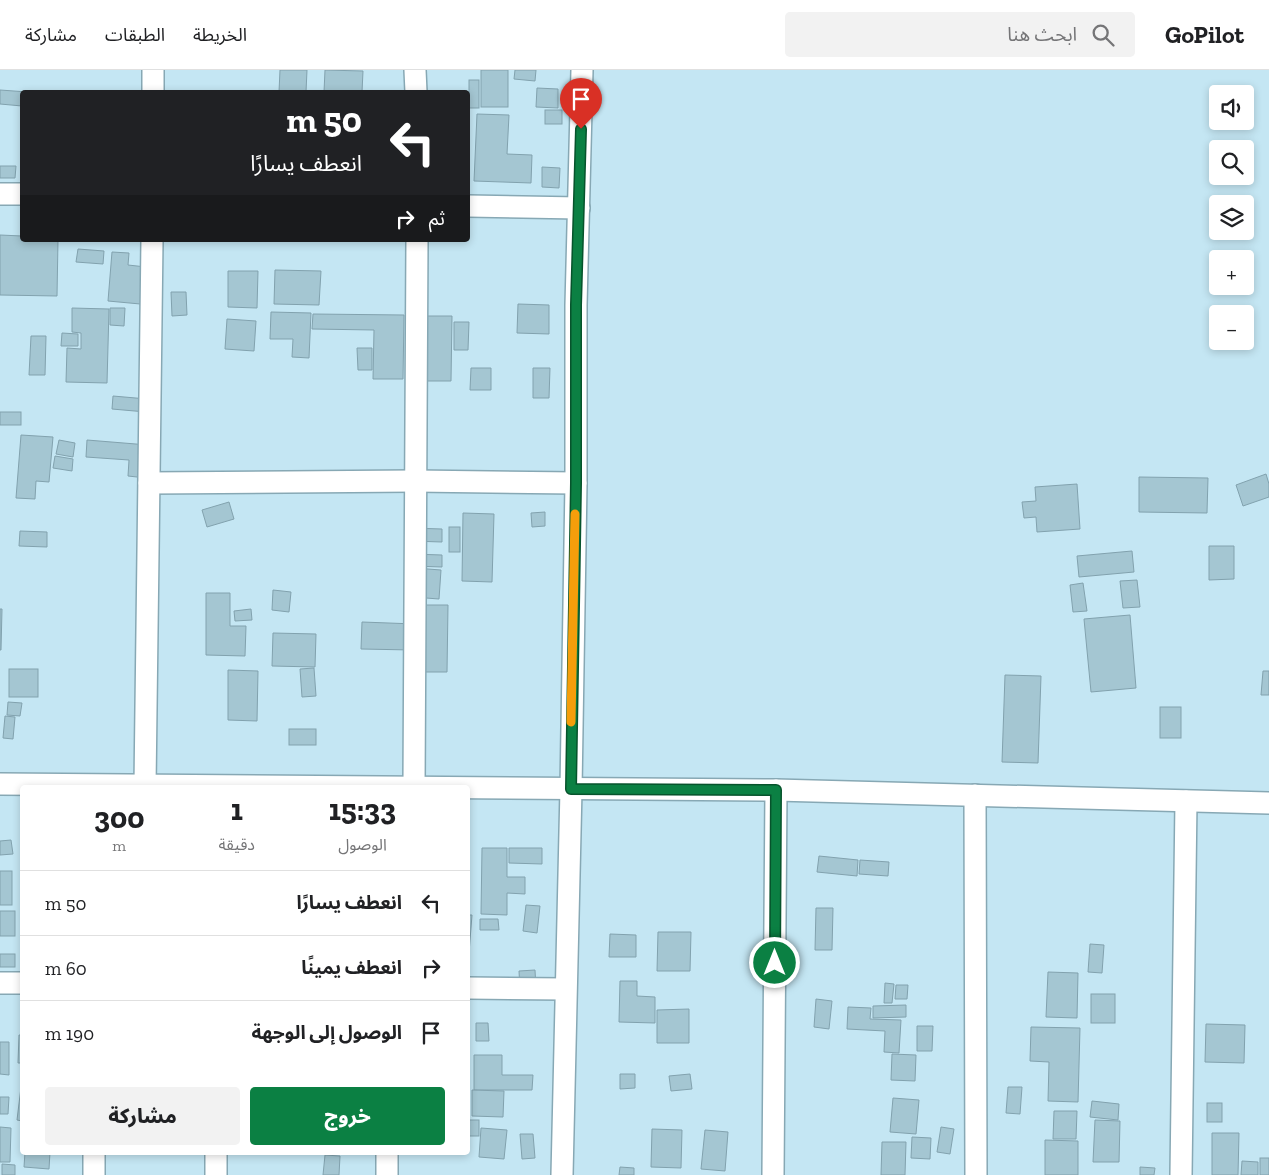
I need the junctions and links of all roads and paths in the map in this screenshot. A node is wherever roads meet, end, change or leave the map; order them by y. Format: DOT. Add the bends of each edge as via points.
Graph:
graph roads {
  1 [pos="153,70"];
  2 [pos="415,70"];
  3 [pos="582,70"];
  4 [pos="153,90"];
  5 [pos="416,90"];
  6 [pos="0,194"];
  7 [pos="20,194"];
  8 [pos="470,206"];
  9 [pos="579,208"];
  10 [pos="152,242"];
  11 [pos="417,242"];
  12 [pos="415,481"];
  13 [pos="149,483"];
  14 [pos="576,483"];
  15 [pos="0,784"];
  16 [pos="72,785"];
  17 [pos="145,785"];
  18 [pos="414,785"];
  19 [pos="470,787"];
  20 [pos="571,789"];
  21 [pos="776,790"];
  22 [pos="975,795"];
  23 [pos="1186,801"];
  24 [pos="1269,803"];
  25 [pos="0,983"];
  26 [pos="20,983"];
  27 [pos="470,988"];
  28 [pos="565,989"];
  29 [pos="94,1155"];
  30 [pos="216,1155"];
  31 [pos="387,1155"];
  32 [pos="94,1175"];
  33 [pos="216,1175"];
  34 [pos="387,1175"];
  35 [pos="562,1175"];
  36 [pos="773,1175"];
  37 [pos="976,1175"];
  38 [pos="1181,1175"];
  1 -- 4 [label="street"];
  2 -- 5 [label="street"];
  3 -- 9 [label="street"];
  6 -- 7 [label="street"];
  8 -- 9 [label="street"];
  9 -- 14 [label="street"];
  10 -- 13 [label="street"];
  11 -- 12 [label="street"];
  12 -- 13 [label="street"];
  12 -- 14 [label="street"];
  12 -- 18 [label="street"];
  13 -- 17 [label="street"];
  14 -- 20 [label="street"];
  15 -- 16 [label="street"];
  19 -- 20 [label="street"];
  20 -- 21 [label="street"];
  20 -- 28 [label="street"];
  21 -- 22 [label="street"];
  21 -- 36 [label="street"];
  22 -- 23 [label="street"];
  22 -- 37 [label="street"];
  23 -- 24 [label="street"];
  23 -- 38 [label="street"];
  25 -- 26 [label="street"];
  27 -- 28 [label="street"];
  28 -- 35 [label="street"];
  29 -- 32 [label="street"];
  30 -- 33 [label="street"];
  31 -- 34 [label="street"];
}
